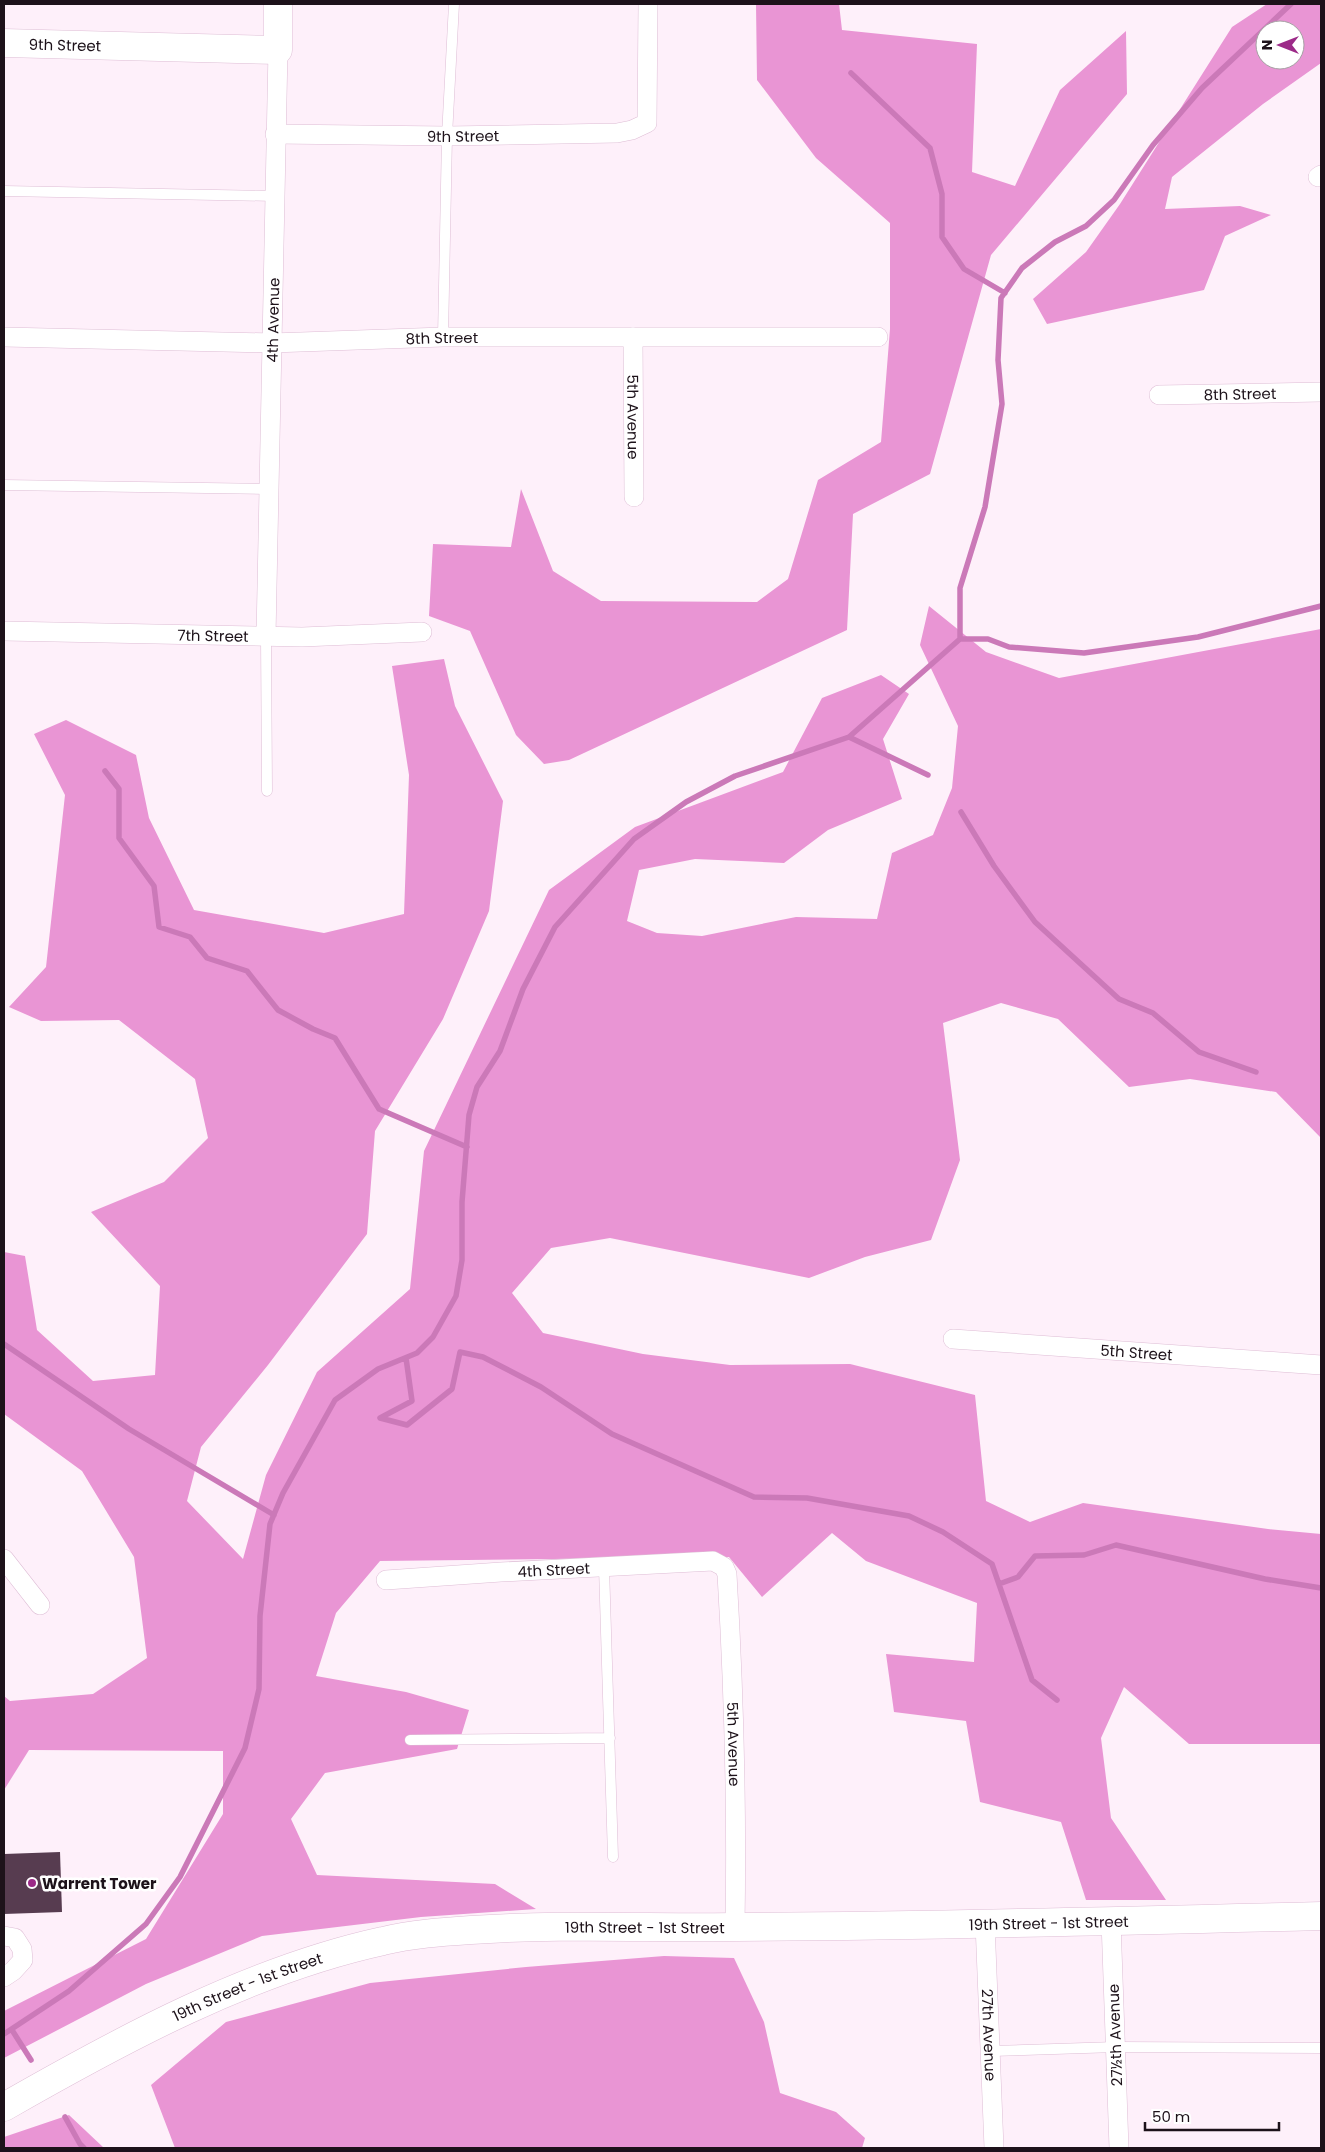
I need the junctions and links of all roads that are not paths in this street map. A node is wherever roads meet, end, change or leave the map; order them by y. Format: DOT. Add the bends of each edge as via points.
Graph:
graph roads {
  1 [pos="278,4"];
  2 [pos="454,4"];
  3 [pos="648,4"];
  4 [pos="4,43"];
  5 [pos="278,50"];
  6 [pos="275,134"];
  7 [pos="447,136"];
  8 [pos="4,191"];
  9 [pos="274,196"];
  10 [pos="4,337"];
  11 [pos="443,337"];
  12 [pos="633,337"];
  13 [pos="878,337"];
  14 [pos="272,343"];
  15 [pos="1321,392"];
  16 [pos="1159,395"];
  17 [pos="4,485"];
  18 [pos="270,489"];
  19 [pos="634,497"];
  20 [pos="4,631"];
  21 [pos="422,632"];
  22 [pos="266,636"];
  23 [pos="266,791"];
  24 [pos="952,1339"];
  25 [pos="1321,1365"];
  26 [pos="4,1558"];
  27 [pos="720,1564"];
  28 [pos="604,1568"];
  29 [pos="386,1580"];
  30 [pos="40,1606"];
  31 [pos="610,1738"];
  32 [pos="410,1740"];
  33 [pos="613,1857"];
  34 [pos="1321,1916"];
  35 [pos="1111,1921"];
  36 [pos="985,1923"];
  37 [pos="735,1928"];
  38 [pos="4,1936"];
  39 [pos="4,1978"];
  40 [pos="1116,2046"];
  41 [pos="1321,2048"];
  42 [pos="992,2051"];
  43 [pos="4,2107"];
  44 [pos="994,2148"];
  45 [pos="1119,2148"];
  1 -- 5 [label="main road, 4th Avenue"];
  2 -- 7 [label="lane"];
  3 -- 7 [label="street, 9th Street" via="647,123 617,133"];
  4 -- 5 [label="main road, 9th Street"];
  5 -- 6 [label="street, 4th Avenue"];
  6 -- 7 [label="street, 9th Street"];
  6 -- 9 [label="street, 4th Avenue"];
  7 -- 11 [label="lane"];
  8 -- 9 [label="lane"];
  9 -- 14 [label="street, 4th Avenue"];
  10 -- 14 [label="street, 8th Street"];
  11 -- 12 [label="street, 8th Street"];
  11 -- 14 [label="street, 8th Street"];
  12 -- 13 [label="street, 8th Street"];
  12 -- 19 [label="street, 5th Avenue"];
  14 -- 18 [label="street, 4th Avenue"];
  15 -- 16 [label="street, 8th Street"];
  17 -- 18 [label="lane"];
  18 -- 22 [label="street, 4th Avenue"];
  20 -- 22 [label="street, 7th Street"];
  21 -- 22 [label="street, 7th Street"];
  22 -- 23 [label="lane"];
  24 -- 25 [label="street, 5th Street"];
  26 -- 30 [label="street"];
  27 -- 28 [label="street, 4th Street" via="713,1561"];
  27 -- 37 [label="street, 5th Avenue" via="727,1574 735,1738"];
  28 -- 29 [label="street, 4th Street"];
  28 -- 31 [label="lane"];
  31 -- 32 [label="lane"];
  31 -- 33 [label="lane"];
  34 -- 35 [label="main road, 19th Street - 1st Street"];
  35 -- 36 [label="main road, 19th Street - 1st Street"];
  35 -- 40 [label="street, 27½th Avenue"];
  36 -- 37 [label="main road, 19th Street - 1st Street"];
  36 -- 42 [label="street, 27th Avenue"];
  37 -- 43 [label="main road, 19th Street - 1st Street" via="504,1928 415,1934 379,1942 276,1973 180,2014 101,2051"];
  38 -- 39 [label="street" via="15,1938 22,1949 23,1960"];
  40 -- 41 [label="lane"];
  40 -- 42 [label="lane"];
  40 -- 45 [label="street, 27½th Avenue"];
  42 -- 44 [label="street, 27th Avenue"];
}
